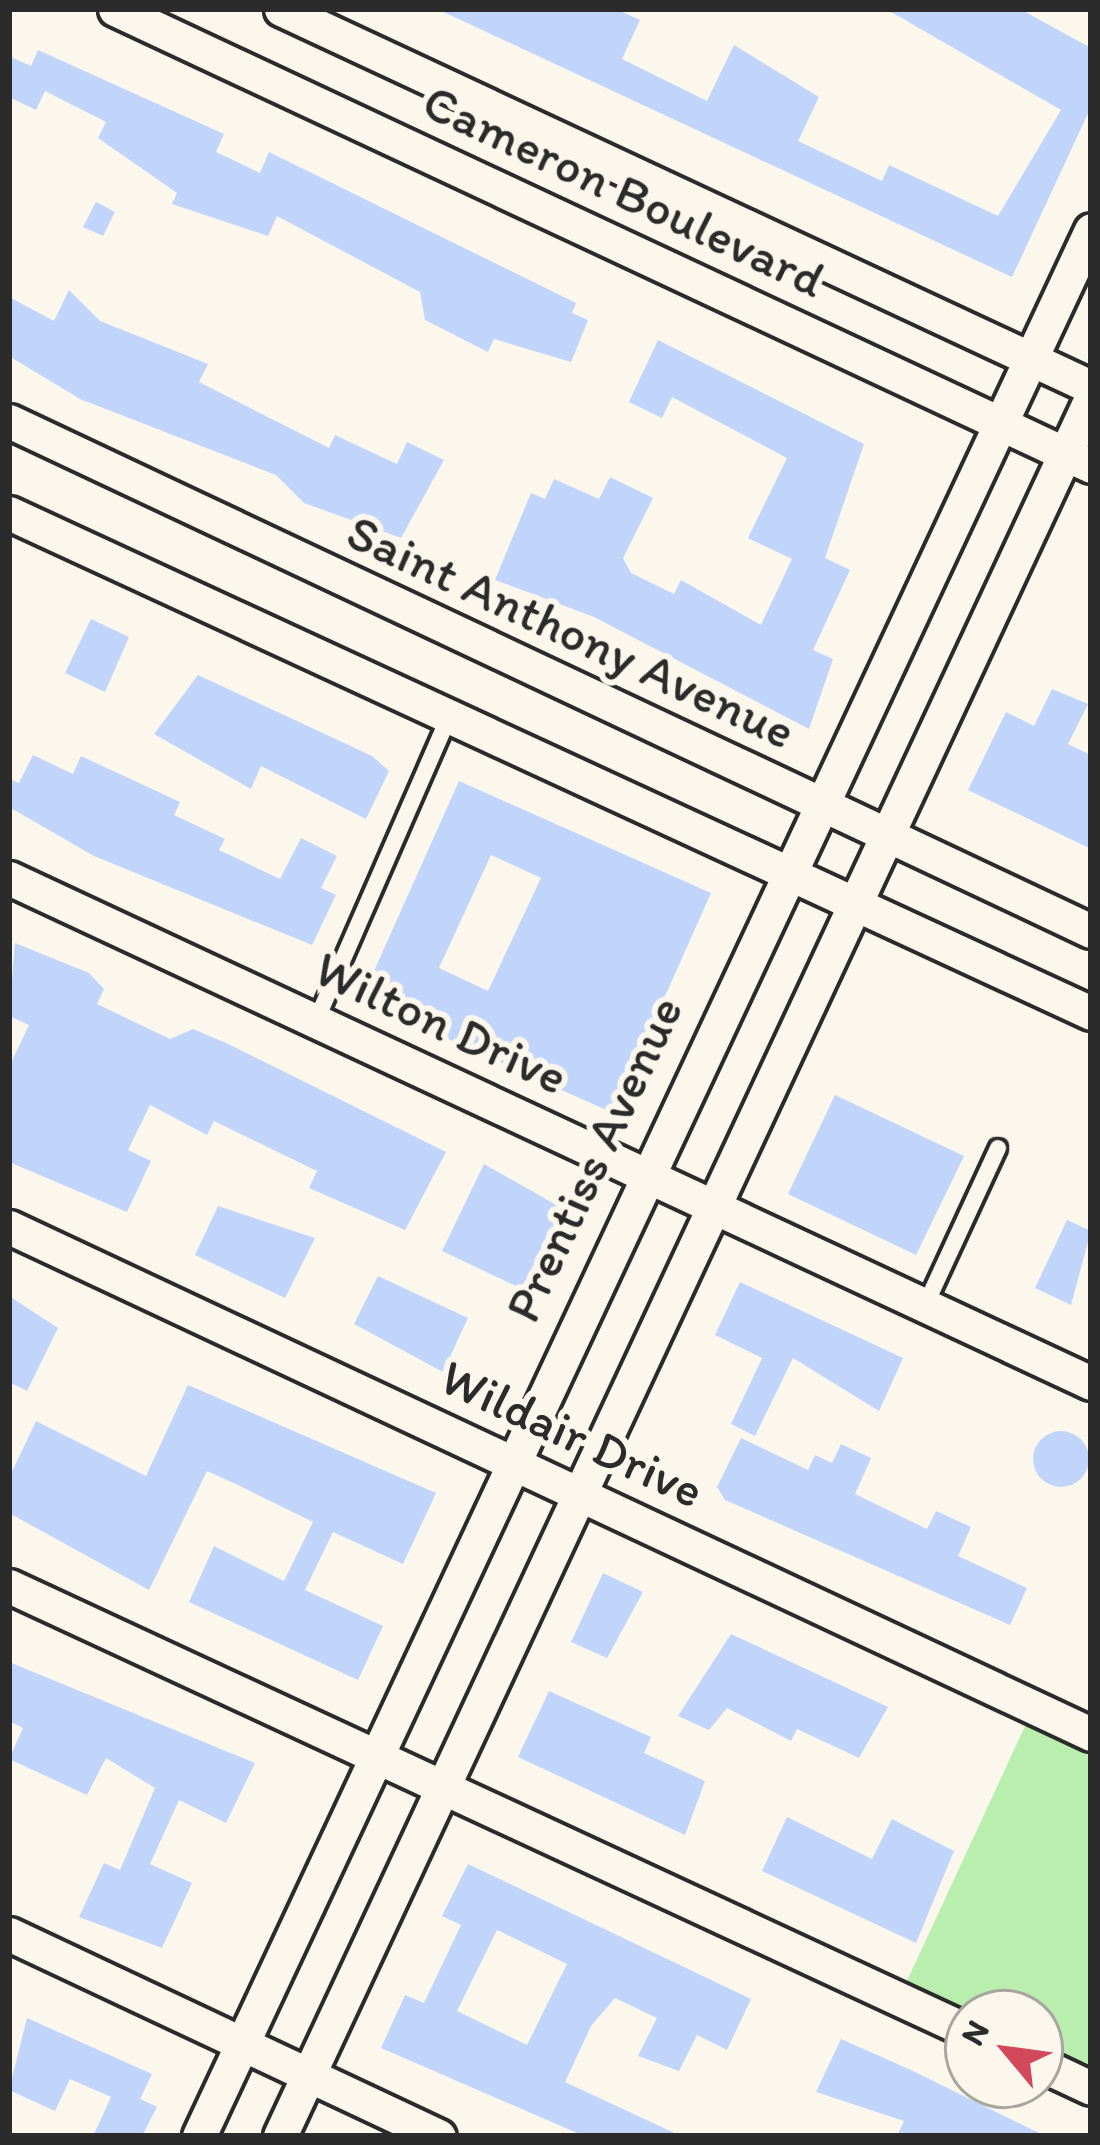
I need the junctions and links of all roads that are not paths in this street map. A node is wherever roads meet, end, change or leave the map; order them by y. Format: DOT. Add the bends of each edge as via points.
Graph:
graph roads {
  1 [pos="115,9"];
  2 [pos="281,9"];
  3 [pos="1091,230"];
  4 [pos="1030,359"];
  5 [pos="1091,387"];
  6 [pos="1091,398"];
  7 [pos="9,421"];
  8 [pos="1000,423"];
  9 [pos="1078,459"];
  10 [pos="9,513"];
  11 [pos="450,715"];
  12 [pos="821,806"];
  13 [pos="885,836"];
  14 [pos="788,869"];
  15 [pos="9,878"];
  16 [pos="854,901"];
  17 [pos="1091,931"];
  18 [pos="1091,1013"];
  19 [pos="316,1021"];
  20 [pos="998,1148"];
  21 [pos="643,1173"];
  22 [pos="715,1204"];
  23 [pos="9,1227"];
  24 [pos="925,1306"];
  25 [pos="1091,1383"];
  26 [pos="510,1461"];
  27 [pos="580,1493"];
  28 [pos="9,1586"];
  29 [pos="1091,1735"];
  30 [pos="374,1756"];
  31 [pos="445,1787"];
  32 [pos="9,1934"];
  33 [pos="944,2020"];
  34 [pos="242,2044"];
  35 [pos="308,2075"];
  36 [pos="199,2136"];
  37 [pos="280,2136"];
  38 [pos="439,2136"];
  1 -- 8 [label="street, Cameron Boulevard"];
  2 -- 4 [label="street, Cameron Boulevard"];
  3 -- 4 [label="street, Prentiss Avenue"];
  4 -- 5 [label="street, Cameron Boulevard"];
  4 -- 8 [label="street, Prentiss Avenue"];
  6 -- 9 [label="street"];
  7 -- 12 [label="street, Saint Anthony Avenue"];
  8 -- 9 [label="street, Cameron Boulevard"];
  8 -- 12 [label="street, Prentiss Avenue"];
  9 -- 13 [label="street"];
  10 -- 11 [label="street"];
  11 -- 14 [label="street"];
  11 -- 19 [label="lane"];
  12 -- 13 [label="street, Saint Anthony Avenue"];
  12 -- 14 [label="street, Prentiss Avenue"];
  13 -- 16 [label="street"];
  13 -- 17 [label="street, Saint Anthony Avenue"];
  14 -- 16 [label="street"];
  14 -- 21 [label="street, Prentiss Avenue"];
  15 -- 19 [label="street, Wilton Drive"];
  16 -- 18 [label="street"];
  16 -- 22 [label="street"];
  19 -- 21 [label="street, Wilton Drive"];
  20 -- 24 [label="lane"];
  21 -- 22 [label="street, Wilton Drive"];
  21 -- 26 [label="street, Prentiss Avenue"];
  22 -- 24 [label="street, Wilton Drive"];
  22 -- 27 [label="street"];
  23 -- 26 [label="street, Wildair Drive"];
  24 -- 25 [label="street, Wilton Drive"];
  26 -- 27 [label="street, Wildair Drive"];
  26 -- 30 [label="street, Prentiss Avenue"];
  27 -- 29 [label="street, Wildair Drive"];
  27 -- 31 [label="street"];
  28 -- 30 [label="street"];
  30 -- 31 [label="street"];
  30 -- 34 [label="street, Prentiss Avenue"];
  31 -- 33 [label="street"];
  31 -- 35 [label="street"];
  32 -- 34 [label="street"];
  34 -- 35 [label="street"];
  34 -- 36 [label="street, Prentiss Avenue"];
  35 -- 37 [label="street"];
  35 -- 38 [label="street"];
}
